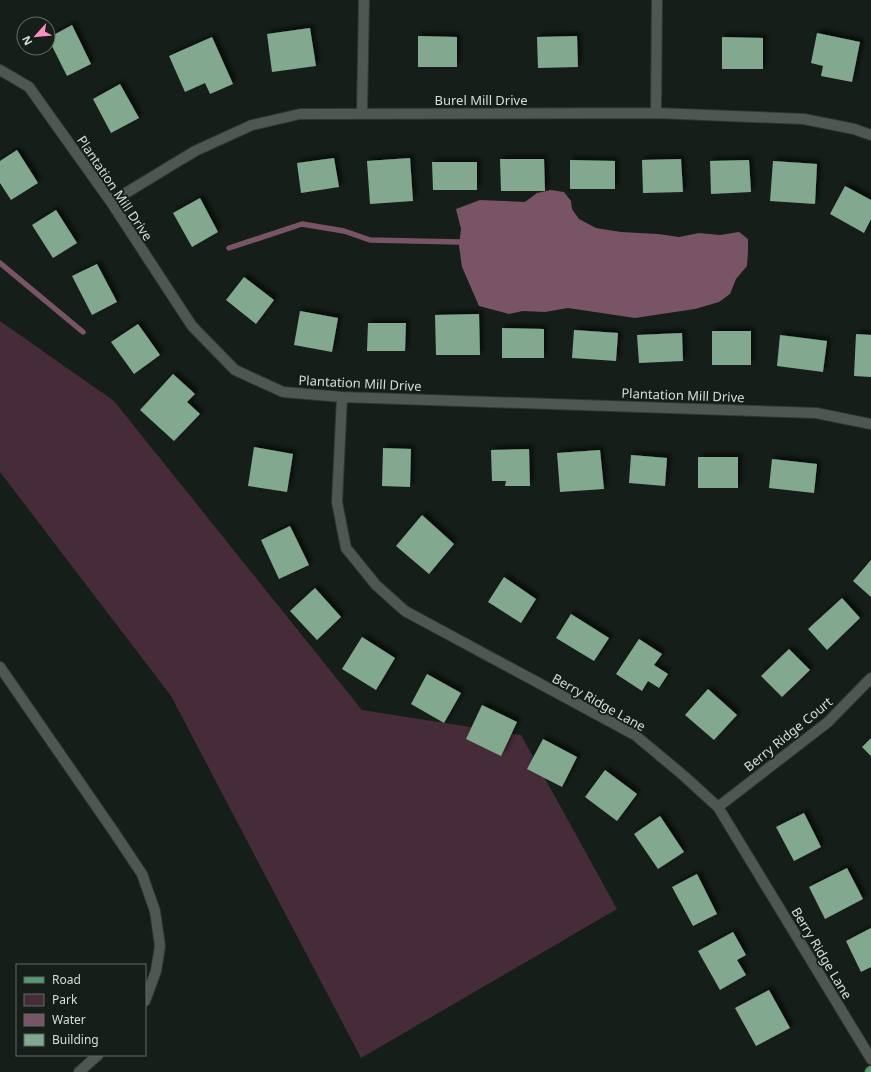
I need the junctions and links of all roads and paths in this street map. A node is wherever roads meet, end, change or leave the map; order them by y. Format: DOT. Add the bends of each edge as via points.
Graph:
graph roads {
  1 [pos="364,0"];
  2 [pos="657,0"];
  3 [pos="0,70"];
  4 [pos="362,113"];
  5 [pos="656,113"];
  6 [pos="871,135"];
  7 [pos="110,202"];
  8 [pos="342,397"];
  9 [pos="871,424"];
  10 [pos="0,666"];
  11 [pos="871,678"];
  12 [pos="718,807"];
  13 [pos="146,998"];
  14 [pos="97,1056"];
  15 [pos="871,1059"];
  16 [pos="79,1072"];
  1 -- 4 [label="street"];
  2 -- 5 [label="street"];
  3 -- 7 [label="street, Plantation Mill Drive" via="29,87"];
  4 -- 5 [label="street, Burel Mill Drive"];
  4 -- 7 [label="street, Burel Mill Drive" via="300,114 252,125 195,151"];
  5 -- 6 [label="street, Burel Mill Drive" via="804,119"];
  7 -- 8 [label="street, Plantation Mill Drive" via="192,326 235,370 283,392"];
  8 -- 9 [label="street, Plantation Mill Drive" via="816,413"];
  8 -- 12 [label="street, Berry Ridge Lane" via="337,502 346,548 376,585 405,611 635,735"];
  10 -- 13 [label="street" via="142,874 155,911 160,946 156,971"];
  11 -- 12 [label="street, Berry Ridge Court" via="828,722"];
  12 -- 15 [label="street, Berry Ridge Lane"];
  14 -- 16 [label="street"];
}
